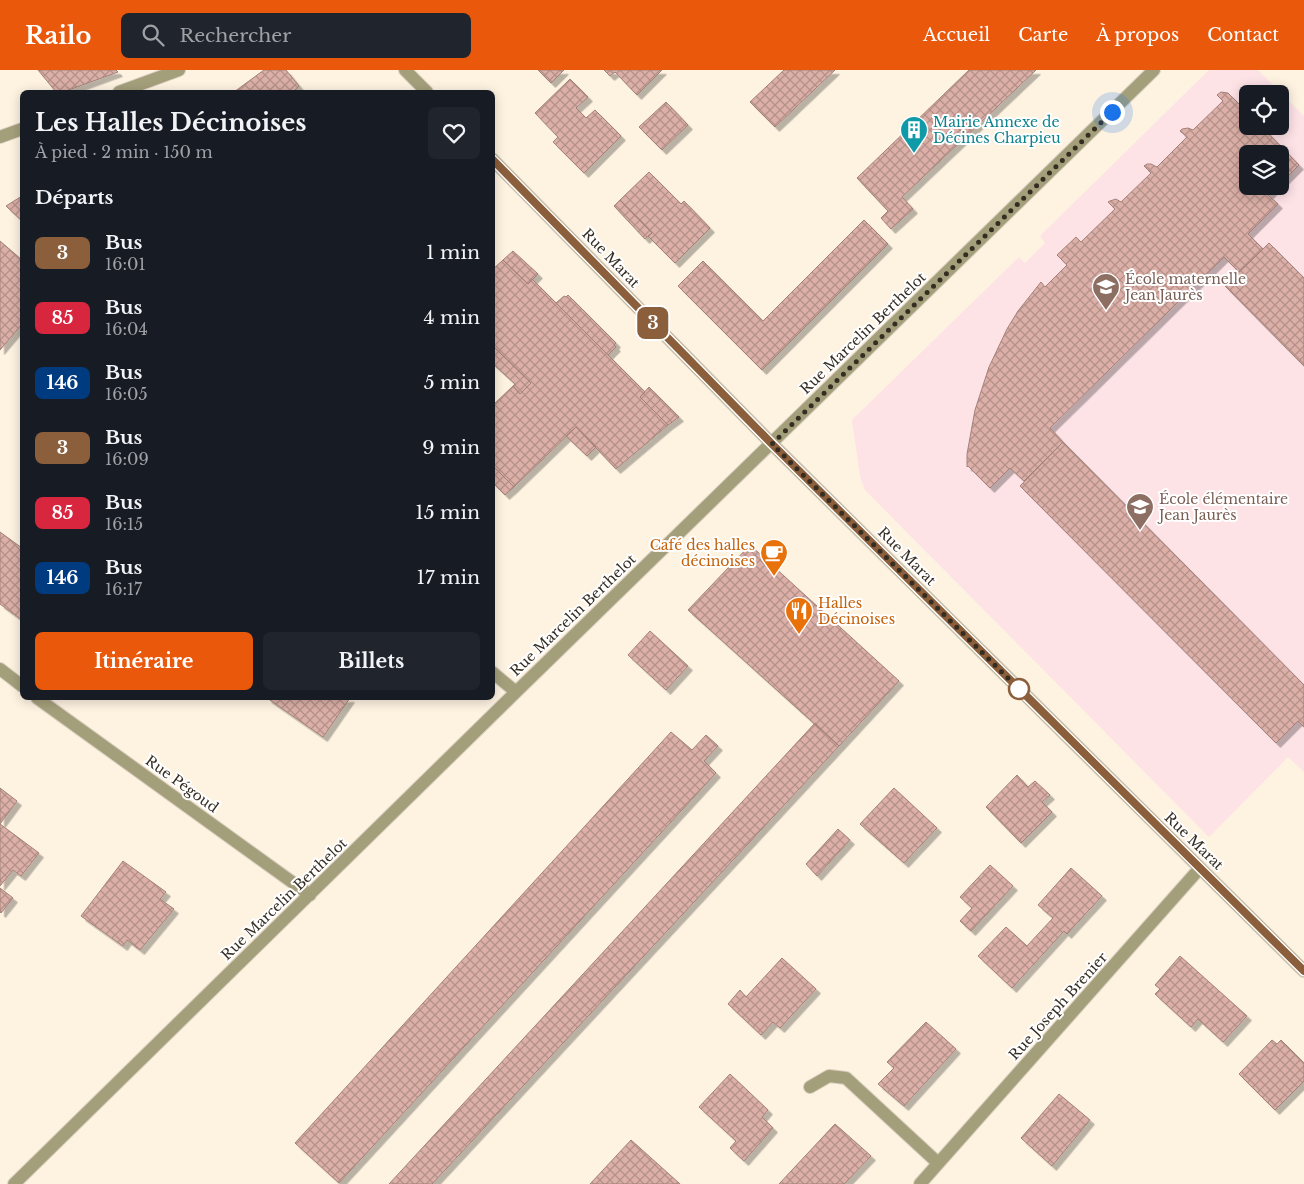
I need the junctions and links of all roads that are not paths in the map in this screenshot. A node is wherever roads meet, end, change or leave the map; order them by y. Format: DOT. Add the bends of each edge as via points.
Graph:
graph roads {
  1 [pos="179,70"];
  2 [pos="405,70"];
  3 [pos="1154,70"];
  4 [pos="162,73"];
  5 [pos="124,90"];
  6 [pos="426,90"];
  7 [pos="20,129"];
  8 [pos="0,137"];
  9 [pos="495,162"];
  10 [pos="772,444"];
  11 [pos="0,669"];
  12 [pos="495,674"];
  13 [pos="20,684"];
  14 [pos="516,692"];
  15 [pos="40,700"];
  16 [pos="1200,868"];
  17 [pos="310,895"];
  18 [pos="1304,971"];
  19 [pos="810,1087"];
  20 [pos="938,1163"];
  21 [pos="14,1184"];
  22 [pos="920,1184"];
  1 -- 4 [label="street"];
  2 -- 6 [label="street"];
  3 -- 10 [label="street, Rue Marcelin Berthelot"];
  4 -- 5 [label="street"];
  7 -- 8 [label="street"];
  9 -- 10 [label="street, Rue Marat"];
  10 -- 14 [label="street, Rue Marcelin Berthelot"];
  10 -- 16 [label="street, Rue Marat"];
  11 -- 13 [label="street"];
  12 -- 14 [label="street"];
  14 -- 17 [label="street, Rue Marcelin Berthelot"];
  15 -- 17 [label="street, Rue Pégoud"];
  16 -- 18 [label="street, Rue Marat"];
  16 -- 20 [label="street, Rue Joseph Brenier"];
  17 -- 21 [label="street, Rue Marcelin Berthelot"];
  19 -- 20 [label="street" via="829,1076 846,1078"];
  20 -- 22 [label="street, Rue Joseph Brenier"];
}
